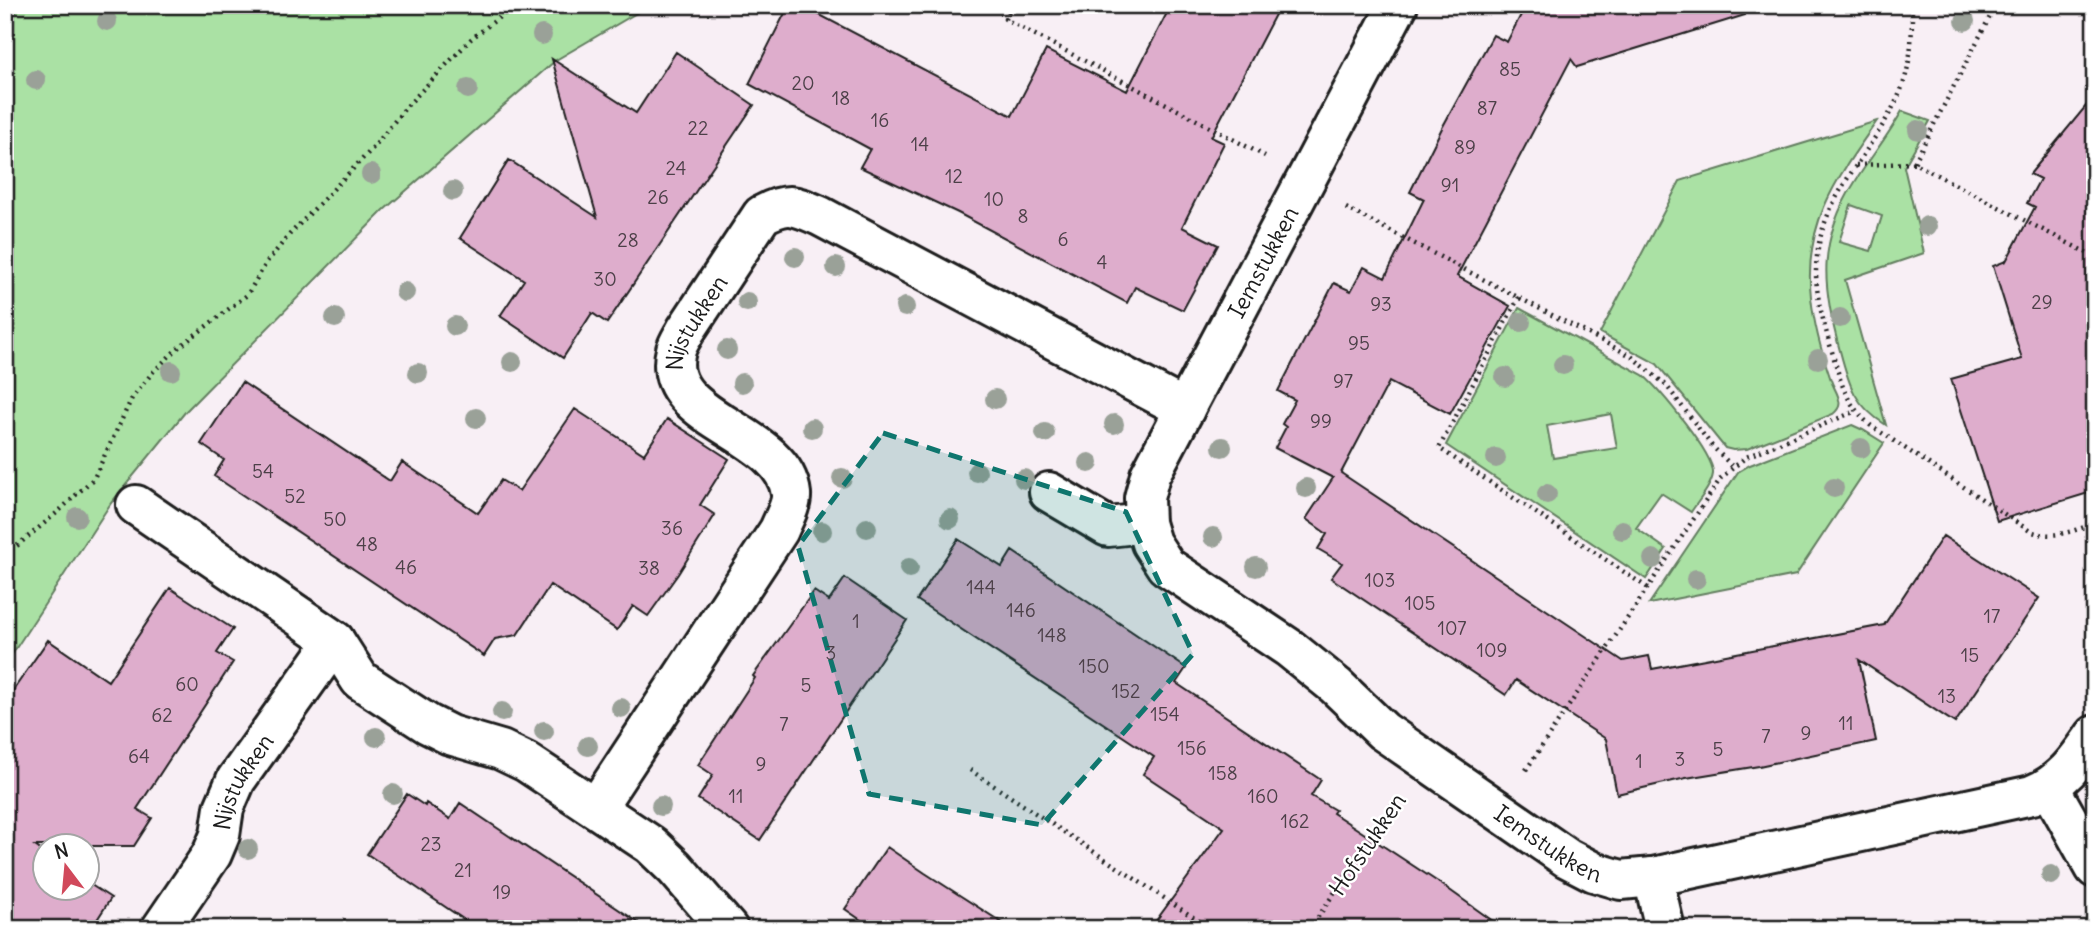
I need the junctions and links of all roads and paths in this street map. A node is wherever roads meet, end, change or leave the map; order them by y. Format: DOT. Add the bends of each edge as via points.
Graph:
graph roads {
  1 [pos="516,5"];
  2 [pos="1012,5"];
  3 [pos="1398,5"];
  4 [pos="1912,5"];
  5 [pos="1996,5"];
  6 [pos="1914,163"];
  7 [pos="1856,165"];
  8 [pos="1304,186"];
  9 [pos="2095,257"];
  10 [pos="1518,298"];
  11 [pos="1185,409"];
  12 [pos="1856,411"];
  13 [pos="1732,466"];
  14 [pos="1049,492"];
  15 [pos="136,505"];
  16 [pos="1145,523"];
  17 [pos="2095,523"];
  18 [pos="5,553"];
  19 [pos="1648,587"];
  20 [pos="335,640"];
  21 [pos="2095,735"];
  22 [pos="1423,760"];
  23 [pos="971,770"];
  24 [pos="2050,788"];
  25 [pos="596,808"];
  26 [pos="1501,810"];
  27 [pos="2095,868"];
  28 [pos="1653,877"];
  29 [pos="161,929"];
  30 [pos="728,929"];
  31 [pos="1211,929"];
  32 [pos="1310,929"];
  33 [pos="1665,929"];
  1 -- 18 [label="path" via="471,39 406,107 290,234 247,295 153,372 132,398 94,478"];
  2 -- 8 [label="path" via="1004,19 1263,154"];
  3 -- 8 [label="street, Iemstukken"];
  4 -- 7 [label="path" via="1909,65 1901,90"];
  5 -- 6 [label="path"];
  6 -- 7 [label="path"];
  6 -- 9 [label="path"];
  7 -- 12 [label="path" via="1827,218 1816,279 1818,305 1845,396"];
  8 -- 10 [label="path"];
  8 -- 11 [label="street, Iemstukken"];
  10 -- 13 [label="path" via="1631,356 1665,385"];
  10 -- 19 [label="path" via="1439,448"];
  11 -- 16 [label="street, Iemstukken" via="1150,475 1144,498"];
  11 -- 25 [label="street, Nijstukken" via="820,216 781,205 762,215 686,330 676,349 674,370 684,392 701,409 763,450 786,473 791,497 779,530"];
  12 -- 13 [label="path"];
  12 -- 17 [label="path" via="1870,425 2030,531 2064,534"];
  13 -- 19 [label="path"];
  14 -- 16 [label="street" via="1108,527"];
  15 -- 20 [label="street"];
  16 -- 22 [label="street, Iemstukken" via="1166,566 1289,648"];
  19 -- 26 [label="path"];
  20 -- 25 [label="street" via="360,680 428,724 526,762"];
  20 -- 29 [label="street, Nijstukken" via="236,780 212,854"];
  21 -- 24 [label="street, Iemstukken" via="2070,771"];
  22 -- 26 [label="street, Iemstukken"];
  22 -- 32 [label="path, Hofstukken"];
  23 -- 31 [label="path"];
  24 -- 27 [label="street"];
  24 -- 28 [label="street, Iemstukken" via="2011,801"];
  25 -- 30 [label="street" via="659,853"];
  26 -- 28 [label="street, Iemstukken" via="1594,872 1621,880"];
  28 -- 33 [label="street"];
}
